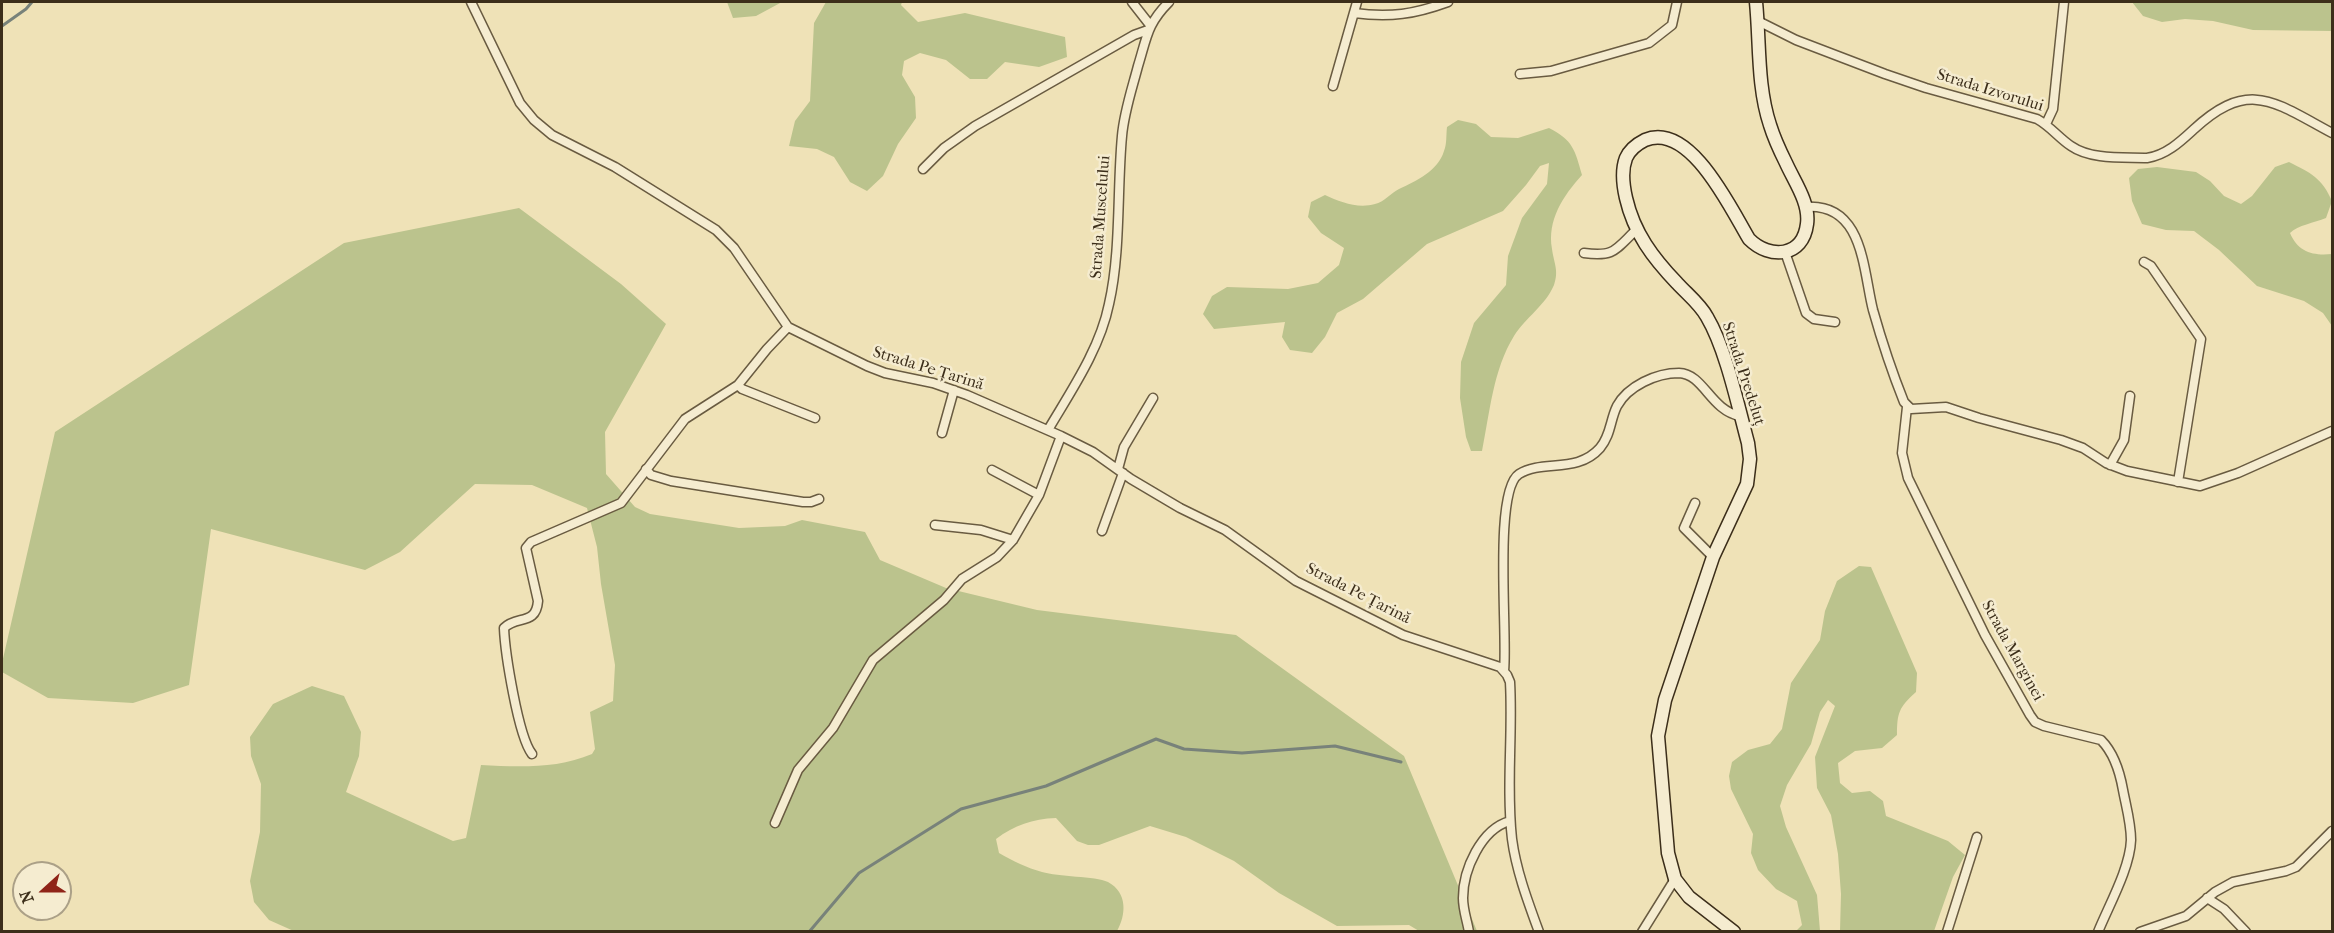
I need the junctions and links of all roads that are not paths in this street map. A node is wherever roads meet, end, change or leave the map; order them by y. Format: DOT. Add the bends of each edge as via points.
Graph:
graph roads {
  1 [pos="471,2"];
  2 [pos="1132,2"];
  3 [pos="1169,2"];
  4 [pos="1357,2"];
  5 [pos="1448,2"];
  6 [pos="1677,2"];
  7 [pos="1756,2"];
  8 [pos="2064,2"];
  9 [pos="1354,13"];
  10 [pos="1758,21"];
  11 [pos="1149,28"];
  12 [pos="1520,74"];
  13 [pos="1333,86"];
  14 [pos="2046,124"];
  15 [pos="2332,133"];
  16 [pos="923,169"];
  17 [pos="1805,207"];
  18 [pos="1636,229"];
  19 [pos="1785,252"];
  20 [pos="1584,253"];
  21 [pos="2144,262"];
  22 [pos="1834,322"];
  23 [pos="788,327"];
  24 [pos="738,385"];
  25 [pos="954,390"];
  26 [pos="2130,396"];
  27 [pos="1153,398"];
  28 [pos="1907,407"];
  29 [pos="1740,416"];
  30 [pos="815,418"];
  31 [pos="1048,430"];
  32 [pos="2332,431"];
  33 [pos="942,433"];
  34 [pos="1061,436"];
  35 [pos="2110,465"];
  36 [pos="646,469"];
  37 [pos="992,470"];
  38 [pos="1120,471"];
  39 [pos="2178,482"];
  40 [pos="1039,495"];
  41 [pos="819,499"];
  42 [pos="1695,503"];
  43 [pos="935,525"];
  44 [pos="1102,531"];
  45 [pos="1013,540"];
  46 [pos="1713,558"];
  47 [pos="1504,671"];
  48 [pos="532,753"];
  49 [pos="1510,820"];
  50 [pos="775,823"];
  51 [pos="2332,831"];
  52 [pos="1977,837"];
  53 [pos="1675,879"];
  54 [pos="2207,898"];
  55 [pos="1469,932"];
  56 [pos="1539,932"];
  57 [pos="1642,932"];
  58 [pos="1734,932"];
  59 [pos="1947,932"];
  60 [pos="2098,932"];
  61 [pos="2140,932"];
  62 [pos="2246,932"];
  1 -- 23 [label="street, Strada Pe Țarină" via="520,103 534,120 552,135 615,167 716,230 734,248"];
  2 -- 11 [label="street"];
  3 -- 11 [label="street, Strada Muscelului"];
  4 -- 9 [label="street"];
  5 -- 9 [label="street" via="1418,13"];
  6 -- 12 [label="street" via="1672,25 1649,43 1551,71"];
  7 -- 10 [label="main road"];
  8 -- 14 [label="street" via="2054,109"];
  9 -- 13 [label="street"];
  10 -- 14 [label="street, Strada Izvorului" via="1885,74"];
  10 -- 17 [label="main road" via="1769,125"];
  11 -- 16 [label="street" via="975,126"];
  11 -- 31 [label="street, Strada Muscelului" via="1122,134 1109,304 1085,365"];
  14 -- 15 [label="street, Strada Izvorului" via="2070,146 2084,152 2147,158 2162,154 2232,101 2258,99 2282,106"];
  17 -- 19 [label="main road" via="1805,232"];
  17 -- 28 [label="street" via="1822,207 1836,213 1857,239 1883,346"];
  18 -- 19 [label="main road, Strada Predeluț" via="1624,190 1624,166 1632,148 1658,137 1680,143 1692,153 1758,248 1776,254"];
  18 -- 20 [label="street" via="1612,253"];
  18 -- 29 [label="main road, Strada Predeluț" via="1653,257 1707,316"];
  19 -- 22 [label="street" via="1806,313"];
  21 -- 39 [label="street" via="2151,266 2201,339"];
  23 -- 24 [label="street"];
  23 -- 25 [label="street, Strada Pe Țarină" via="885,373"];
  24 -- 30 [label="street"];
  24 -- 36 [label="street" via="685,419"];
  25 -- 31 [label="street, Strada Pe Țarină"];
  25 -- 33 [label="street"];
  26 -- 35 [label="street" via="2124,440"];
  27 -- 38 [label="street" via="1124,447"];
  28 -- 35 [label="street" via="1922,410 1946,406 2061,440"];
  28 -- 60 [label="street, Strada Marginei" via="1902,453 1908,478 2030,716 2044,726 2101,740 2121,780 2131,842"];
  29 -- 46 [label="main road, Strada Predeluț" via="1748,443 1749,472 1743,495"];
  29 -- 47 [label="street" via="1726,412 1696,380 1682,373 1664,374 1626,394 1606,439 1592,455 1517,475 1508,489 1505,514"];
  31 -- 34 [label="street, Strada Pe Țarină"];
  32 -- 39 [label="street" via="2206,485"];
  34 -- 38 [label="street, Strada Pe Țarină"];
  34 -- 40 [label="street"];
  35 -- 39 [label="street"];
  36 -- 41 [label="street" via="651,476 664,479 803,502"];
  36 -- 48 [label="street" via="621,503 531,542 526,548 537,609 528,618 504,628 524,740"];
  37 -- 40 [label="street"];
  38 -- 44 [label="street"];
  38 -- 47 [label="street, Strada Pe Țarină" via="1225,530 1296,581 1403,635"];
  40 -- 45 [label="street"];
  42 -- 46 [label="street" via="1684,528"];
  43 -- 45 [label="street" via="981,530"];
  45 -- 50 [label="street" via="997,557 962,579 944,600 873,660 832,729 798,770"];
  46 -- 53 [label="main road, Strada Predeluț" via="1659,724 1668,853"];
  47 -- 49 [label="street" via="1510,682"];
  49 -- 55 [label="street" via="1498,825 1485,839 1465,881 1464,910"];
  49 -- 56 [label="street" via="1517,864"];
  51 -- 54 [label="street" via="2296,867 2233,882"];
  52 -- 59 [label="street"];
  53 -- 57 [label="street"];
  53 -- 58 [label="main road, Strada Predeluț" via="1689,897"];
  54 -- 61 [label="street" via="2186,916"];
  54 -- 62 [label="street"];
}
